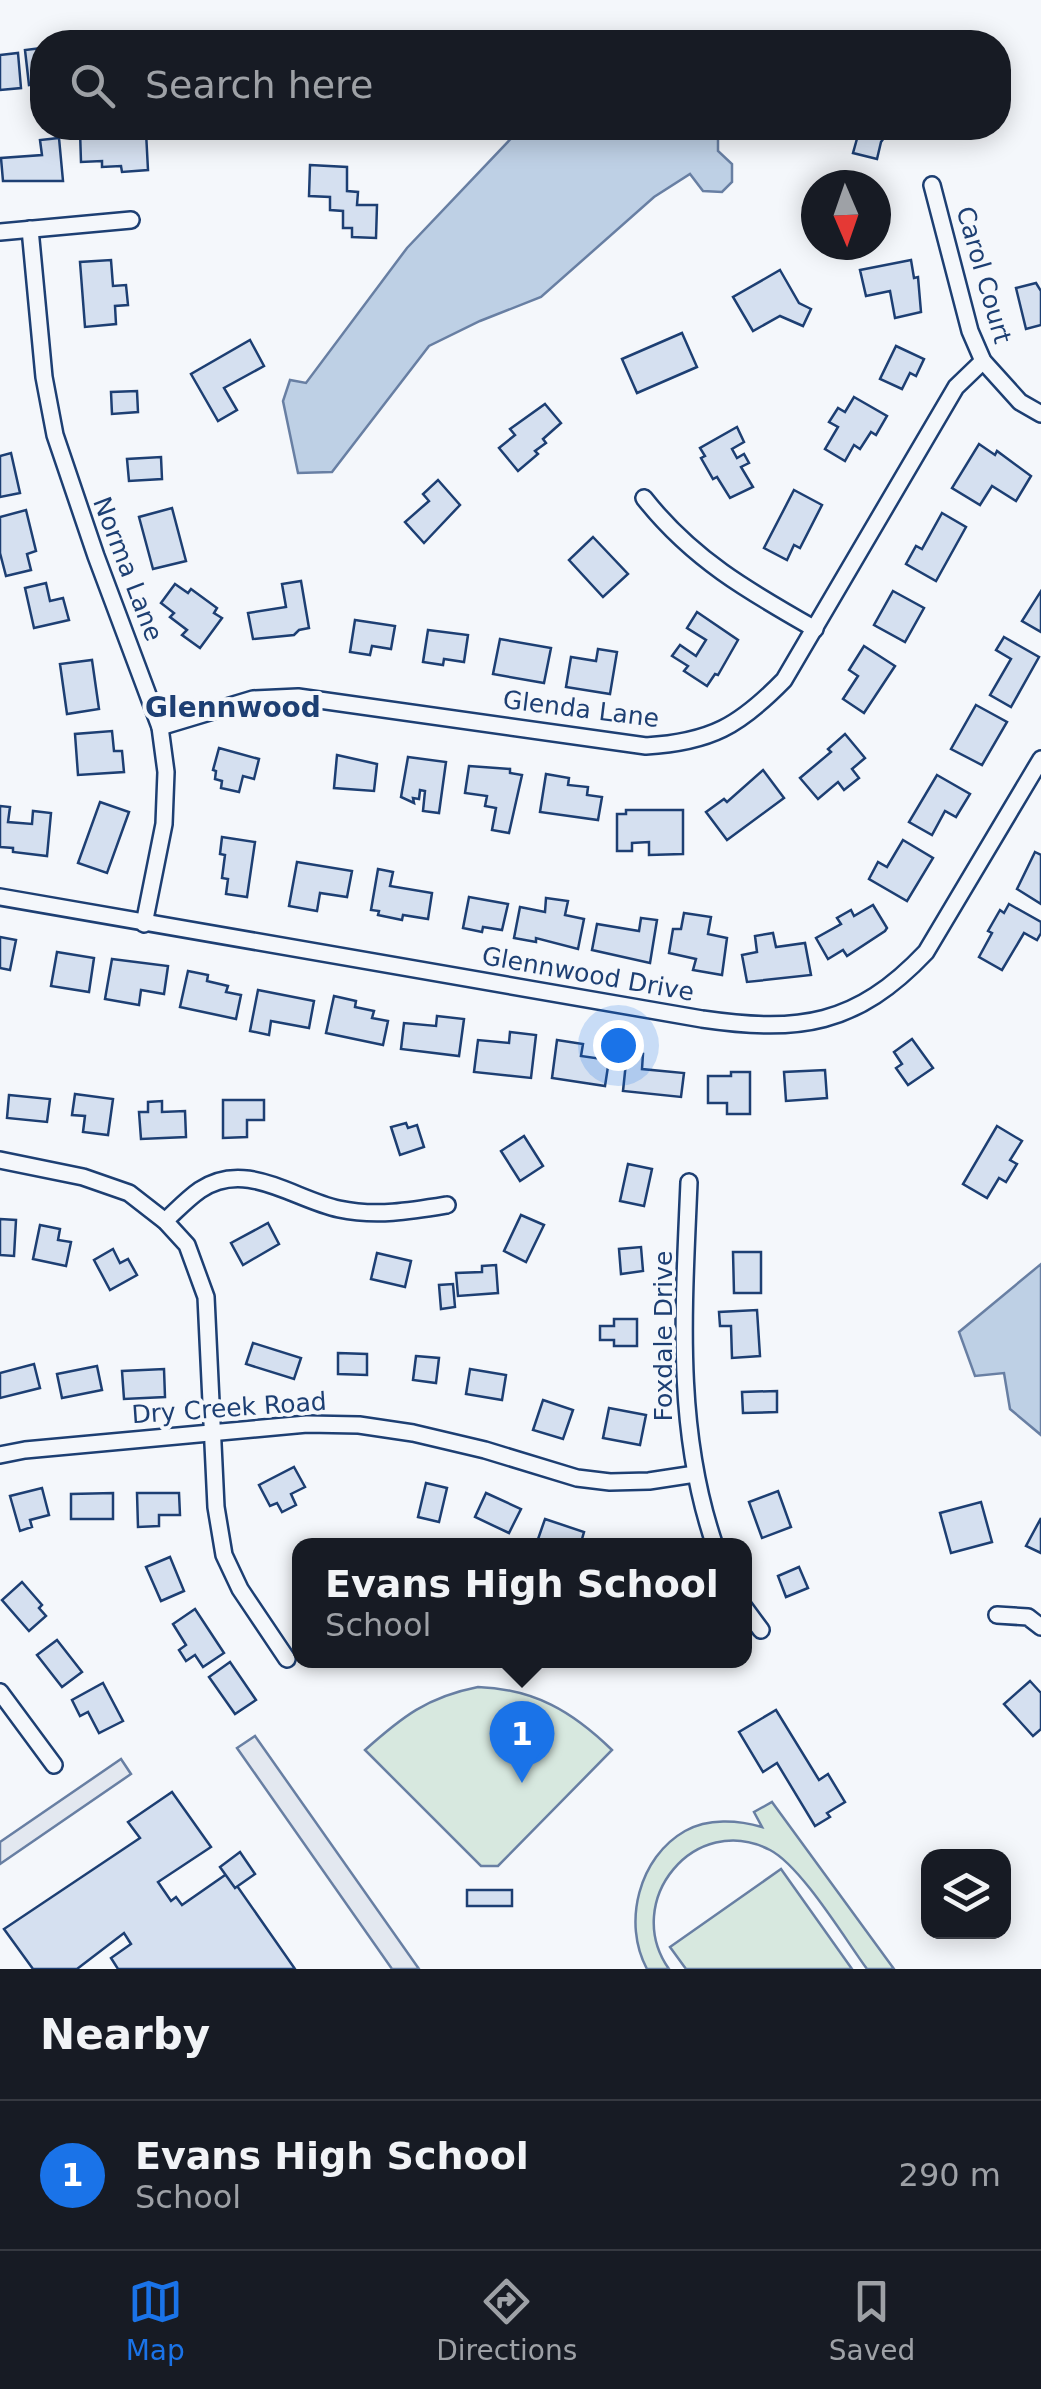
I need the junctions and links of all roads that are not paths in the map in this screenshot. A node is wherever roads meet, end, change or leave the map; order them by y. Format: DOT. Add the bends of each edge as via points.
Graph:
graph roads {
  1 [pos="932,185"];
  2 [pos="131,220"];
  3 [pos="30,229"];
  4 [pos="0,232"];
  5 [pos="983,362"];
  6 [pos="1041,414"];
  7 [pos="644,498"];
  8 [pos="814,628"];
  9 [pos="160,727"];
  10 [pos="1041,759"];
  11 [pos="0,897"];
  12 [pos="144,924"];
  13 [pos="0,1160"];
  14 [pos="689,1182"];
  15 [pos="447,1204"];
  16 [pos="165,1222"];
  17 [pos="210,1433"];
  18 [pos="0,1455"];
  19 [pos="695,1474"];
  20 [pos="713,1538"];
  21 [pos="997,1615"];
  22 [pos="752,1618"];
  23 [pos="1041,1628"];
  24 [pos="760,1630"];
  25 [pos="287,1659"];
  26 [pos="0,1692"];
  27 [pos="54,1765"];
  1 -- 5 [label="street, Carol Court"];
  2 -- 3 [label="street"];
  3 -- 4 [label="street"];
  3 -- 9 [label="street, Norma Lane" via="55,435"];
  5 -- 6 [label="street, Carol Court" via="1020,402"];
  5 -- 8 [label="street, Glenda Lane" via="956,387"];
  7 -- 8 [label="street" via="716,570"];
  8 -- 9 [label="street, Glenda Lane" via="784,680 755,710 686,743 646,746 298,697 253,699"];
  9 -- 12 [label="street, Norma Lane" via="164,824"];
  10 -- 12 [label="street, Glennwood Drive" via="926,952 873,998 796,1026 702,1019"];
  11 -- 12 [label="street, Glennwood Drive"];
  13 -- 16 [label="street" via="84,1176 129,1193"];
  14 -- 19 [label="street, Foxdale Drive" via="683,1373"];
  15 -- 16 [label="street" via="370,1214 241,1178 198,1191"];
  16 -- 17 [label="street" via="187,1245 206,1297"];
  17 -- 18 [label="street, Dry Creek Road"];
  17 -- 19 [label="street, Dry Creek Road" via="359,1425 484,1450 577,1478 610,1482"];
  17 -- 25 [label="street" via="224,1555"];
  19 -- 20 [label="street, Foxdale Drive"];
  21 -- 23 [label="street" via="1028,1617"];
  22 -- 24 [label="street"];
  26 -- 27 [label="street"];
}
